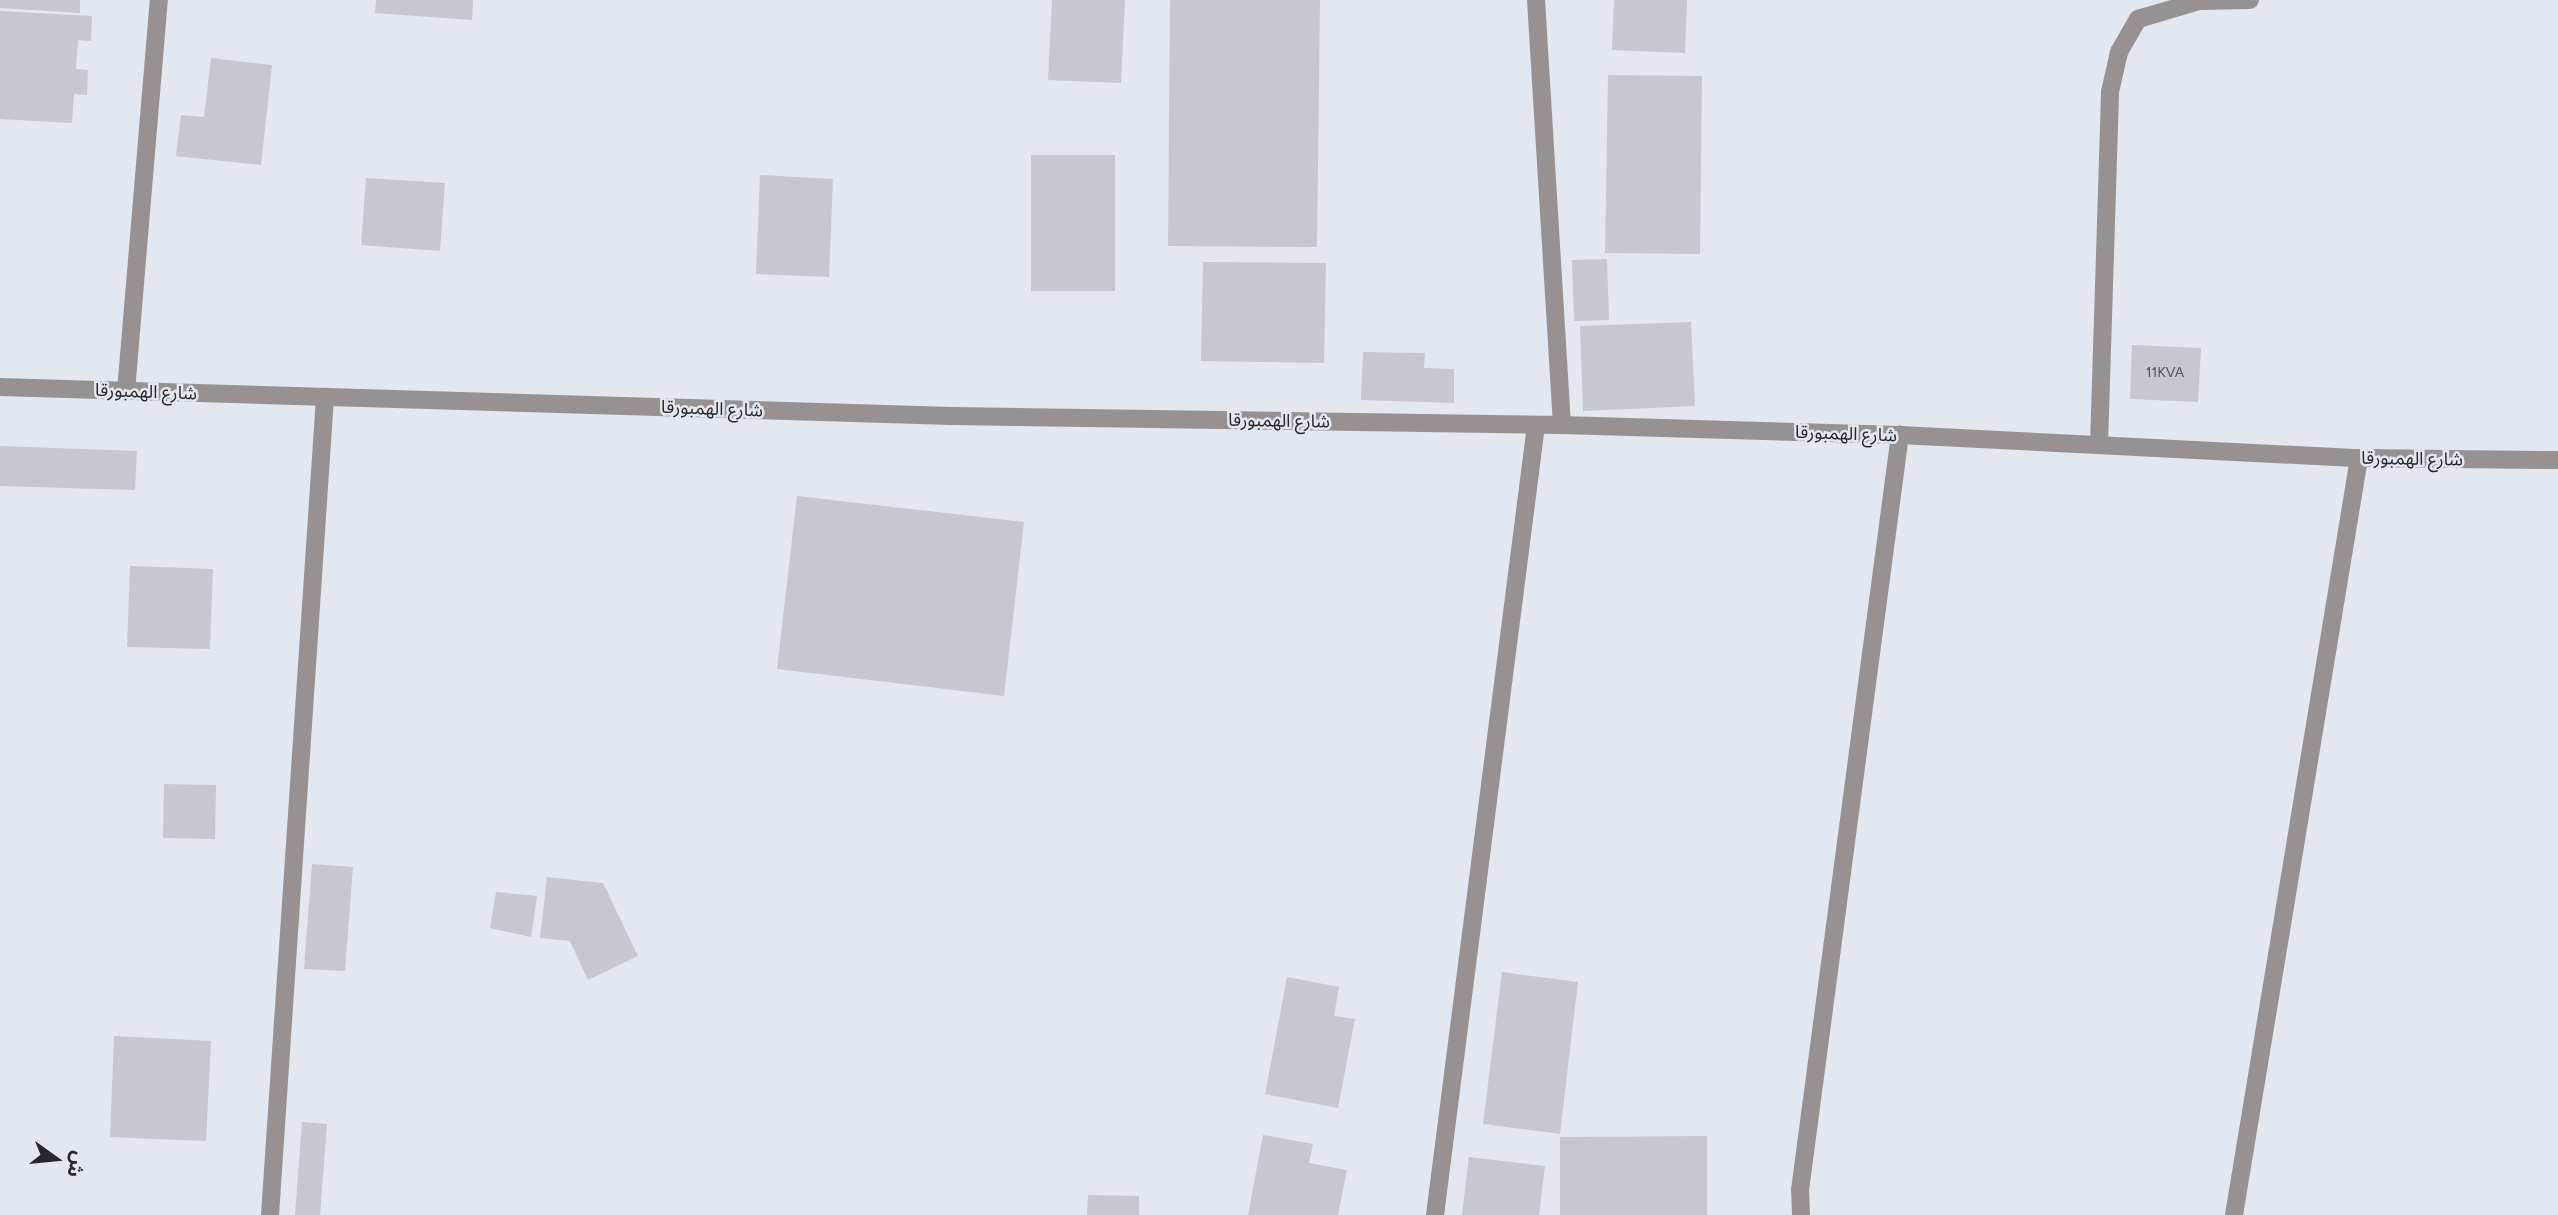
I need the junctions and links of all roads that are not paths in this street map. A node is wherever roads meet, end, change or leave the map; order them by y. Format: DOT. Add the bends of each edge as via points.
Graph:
graph roads {
  1 [pos="159,0"];
  2 [pos="1536,0"];
  3 [pos="2250,0"];
  4 [pos="0,387"];
  5 [pos="127,391"];
  6 [pos="326,397"];
  7 [pos="1536,425"];
  8 [pos="1562,425"];
  9 [pos="1900,435"];
  10 [pos="2099,445"];
  11 [pos="2359,458"];
  12 [pos="2558,460"];
  13 [pos="270,1215"];
  14 [pos="1435,1215"];
  15 [pos="1801,1215"];
  16 [pos="2234,1215"];
  1 -- 5 [label="street"];
  2 -- 8 [label="street"];
  3 -- 10 [label="street" via="2199,1 2138,19 2119,52 2110,92"];
  4 -- 5 [label="street, شارع الهمبورقا"];
  5 -- 6 [label="street, شارع الهمبورقا"];
  6 -- 7 [label="street, شارع الهمبورقا" via="952,416"];
  6 -- 13 [label="street"];
  7 -- 8 [label="street, شارع الهمبورقا"];
  7 -- 14 [label="street"];
  8 -- 9 [label="street, شارع الهمبورقا"];
  9 -- 10 [label="street, شارع الهمبورقا"];
  9 -- 15 [label="street" via="1800,1190"];
  10 -- 11 [label="street, شارع الهمبورقا"];
  11 -- 12 [label="street, شارع الهمبورقا"];
  11 -- 16 [label="street"];
}
